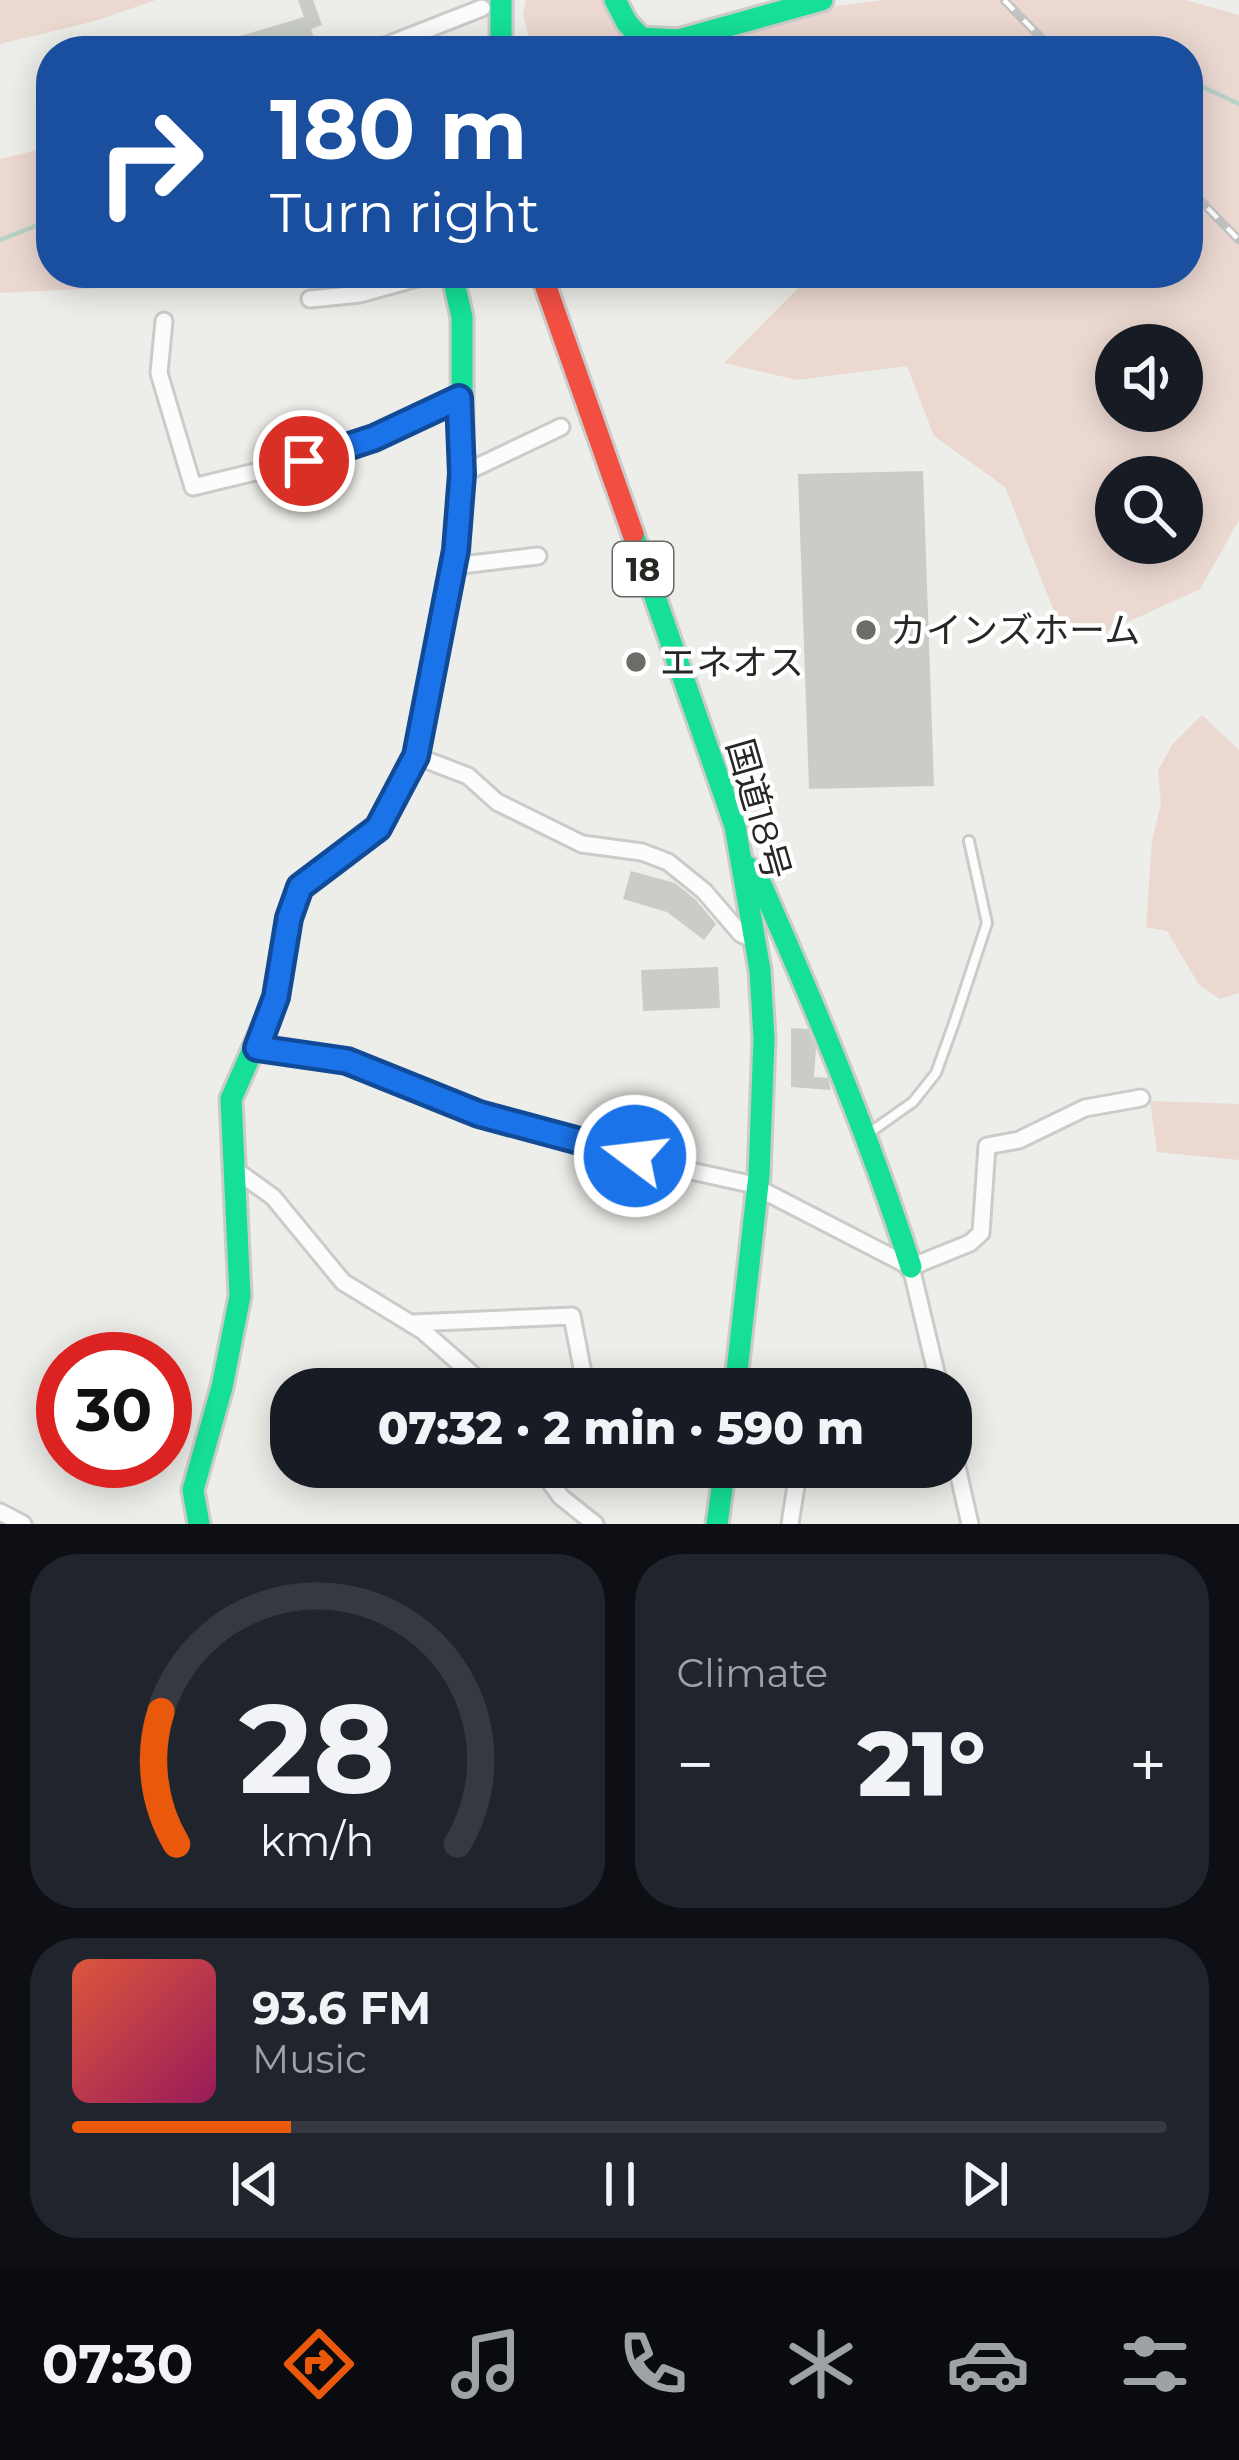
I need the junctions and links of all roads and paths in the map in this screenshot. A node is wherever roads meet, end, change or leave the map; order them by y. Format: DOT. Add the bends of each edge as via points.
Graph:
graph roads {
  1 [pos="615,0"];
  2 [pos="822,0"];
  3 [pos="487,3"];
  4 [pos="408,36"];
  5 [pos="497,36"];
  6 [pos="638,36"];
  7 [pos="692,36"];
  8 [pos="387,288"];
  9 [pos="451,288"];
  10 [pos="546,288"];
  11 [pos="310,298"];
  12 [pos="164,321"];
  13 [pos="459,398"];
  14 [pos="561,427"];
  15 [pos="462,474"];
  16 [pos="538,556"];
  17 [pos="452,566"];
  18 [pos="416,756"];
  19 [pos="969,841"];
  20 [pos="745,864"];
  21 [pos="758,941"];
  22 [pos="790,951"];
  23 [pos="257,1048"];
  24 [pos="1141,1098"];
  25 [pos="868,1133"];
  26 [pos="233,1168"];
  27 [pos="759,1187"];
  28 [pos="911,1267"];
  29 [pos="409,1323"];
  30 [pos="463,1368"];
  31 [pos="582,1368"];
  32 [pos="737,1368"];
  33 [pos="935,1368"];
  34 [pos="554,1488"];
  35 [pos="721,1488"];
  36 [pos="796,1488"];
  37 [pos="961,1488"];
  38 [pos="0,1512"];
  39 [pos="23,1524"];
  40 [pos="199,1524"];
  41 [pos="595,1524"];
  42 [pos="717,1524"];
  43 [pos="790,1524"];
  44 [pos="970,1524"];
  1 -- 6 [label="main road"];
  2 -- 7 [label="main road"];
  3 -- 4 [label="street"];
  3 -- 5 [label="main road"];
  8 -- 11 [label="street"];
  9 -- 13 [label="main road" via="463,317"];
  10 -- 20 [label="main road, 国道18号 / 18"];
  12 -- 13 [label="street" via="159,373 194,487 325,455"];
  13 -- 15 [label="main road"];
  14 -- 15 [label="street"];
  15 -- 17 [label="main road"];
  16 -- 17 [label="street"];
  17 -- 18 [label="main road"];
  18 -- 21 [label="street" via="468,776 497,802 581,844 668,862"];
  18 -- 23 [label="main road" via="378,828 300,887"];
  19 -- 25 [label="lane" via="987,923 955,1023 936,1073 913,1102"];
  20 -- 21 [label="main road, 国道18号 / 18"];
  20 -- 22 [label="main road"];
  21 -- 22 [label="main road"];
  21 -- 27 [label="main road, 国道18号 / 18" via="767,1072"];
  22 -- 25 [label="main road"];
  23 -- 26 [label="main road" via="231,1099"];
  23 -- 27 [label="street" via="347,1061 479,1114"];
  24 -- 28 [label="street" via="1085,1108 987,1146 981,1232"];
  25 -- 28 [label="main road"];
  26 -- 29 [label="street" via="273,1197 344,1282"];
  26 -- 40 [label="main road" via="240,1296 193,1490"];
  27 -- 28 [label="street"];
  27 -- 32 [label="main road, 国道18号 / 18"];
  28 -- 33 [label="street"];
  29 -- 30 [label="street"];
  29 -- 31 [label="street" via="572,1316"];
  34 -- 41 [label="street"];
  35 -- 42 [label="main road"];
  36 -- 43 [label="street"];
  37 -- 44 [label="street"];
  38 -- 39 [label="street"];
}
